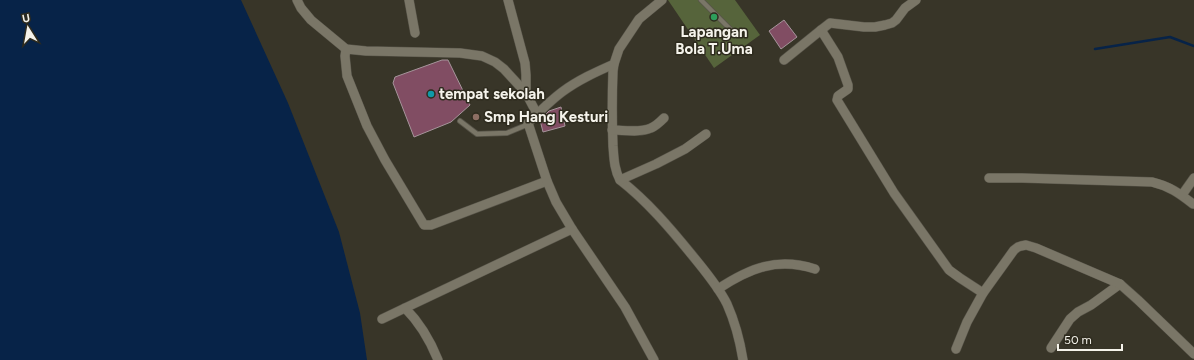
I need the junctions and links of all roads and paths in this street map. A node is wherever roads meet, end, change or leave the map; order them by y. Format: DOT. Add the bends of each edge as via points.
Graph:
graph roads {
  1 [pos="297,0"];
  2 [pos="409,0"];
  3 [pos="508,0"];
  4 [pos="662,0"];
  5 [pos="701,0"];
  6 [pos="916,0"];
  7 [pos="731,30"];
  8 [pos="821,30"];
  9 [pos="415,33"];
  10 [pos="346,49"];
  11 [pos="784,60"];
  12 [pos="614,64"];
  13 [pos="526,93"];
  14 [pos="537,114"];
  15 [pos="664,118"];
  16 [pos="460,121"];
  17 [pos="528,123"];
  18 [pos="612,130"];
  19 [pos="706,134"];
  20 [pos="989,178"];
  21 [pos="1194,178"];
  22 [pos="620,180"];
  23 [pos="547,181"];
  24 [pos="1182,195"];
  25 [pos="1193,204"];
  26 [pos="572,229"];
  27 [pos="816,269"];
  28 [pos="1120,284"];
  29 [pos="718,290"];
  30 [pos="983,293"];
  31 [pos="405,308"];
  32 [pos="382,319"];
  33 [pos="1051,348"];
  34 [pos="956,349"];
  35 [pos="1194,354"];
  36 [pos="438,360"];
  37 [pos="654,360"];
  38 [pos="743,360"];
  1 -- 10 [label="street" via="311,20"];
  2 -- 9 [label="street"];
  3 -- 13 [label="street" via="525,63"];
  4 -- 12 [label="street" via="639,19 619,49"];
  5 -- 7 [label="lane"];
  6 -- 8 [label="street" via="905,8 896,20 885,26 864,27 830,23"];
  8 -- 11 [label="street"];
  8 -- 30 [label="street" via="838,57 848,85 848,89 838,96 837,100 863,144 894,193 949,270"];
  10 -- 13 [label="street" via="482,56 504,69"];
  10 -- 23 [label="street" via="347,76 367,126 424,225 431,225"];
  12 -- 14 [label="street" via="562,92"];
  12 -- 18 [label="street"];
  13 -- 14 [label="street"];
  14 -- 17 [label="street"];
  15 -- 18 [label="street" via="648,129"];
  16 -- 17 [label="lane" via="477,134 507,133"];
  17 -- 23 [label="street"];
  18 -- 22 [label="street" via="615,165"];
  19 -- 22 [label="street" via="685,149"];
  20 -- 24 [label="street" via="1152,182 1162,184"];
  21 -- 24 [label="street"];
  22 -- 29 [label="street" via="661,218 705,270"];
  23 -- 26 [label="street"];
  24 -- 25 [label="street"];
  26 -- 31 [label="street"];
  26 -- 37 [label="street" via="625,307"];
  27 -- 29 [label="street" via="792,263 771,265 751,270"];
  28 -- 30 [label="street" via="1026,245 1014,250"];
  28 -- 33 [label="street" via="1070,319"];
  28 -- 35 [label="street"];
  29 -- 38 [label="street" via="736,326"];
  30 -- 34 [label="street"];
  31 -- 32 [label="street"];
  31 -- 36 [label="street" via="423,330"];
}
